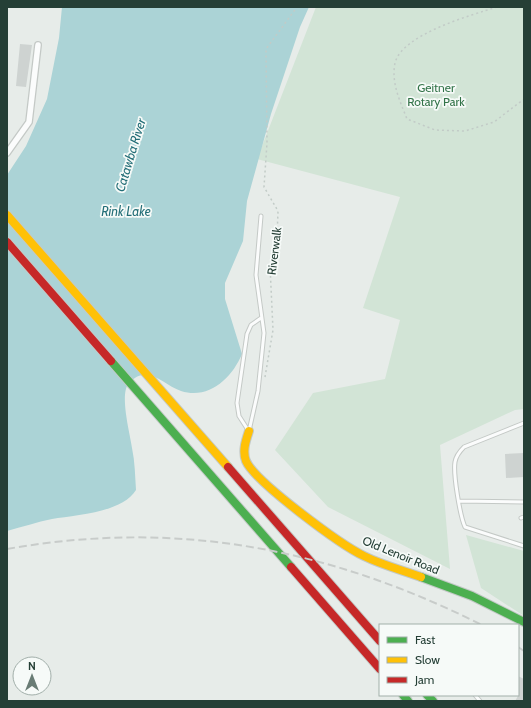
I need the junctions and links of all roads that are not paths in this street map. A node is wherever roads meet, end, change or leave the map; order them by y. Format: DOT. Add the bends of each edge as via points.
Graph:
graph roads {
  1 [pos="38,45"];
  2 [pos="7,153"];
  3 [pos="7,215"];
  4 [pos="261,216"];
  5 [pos="7,242"];
  6 [pos="261,318"];
  7 [pos="524,424"];
  8 [pos="249,431"];
  9 [pos="459,501"];
  10 [pos="524,502"];
  11 [pos="524,546"];
  12 [pos="524,622"];
  13 [pos="379,640"];
  14 [pos="379,667"];
  1 -- 2 [label="street" via="29,122"];
  3 -- 13 [label="main road"];
  4 -- 6 [label="lane" via="256,275"];
  5 -- 14 [label="main road"];
  6 -- 8 [label="lane" via="264,333 258,391"];
  6 -- 8 [label="lane" via="251,325 247,334 237,403 239,416"];
  7 -- 9 [label="lane" via="464,447 458,454 454,463"];
  8 -- 12 [label="main road, Old Lenoir Road" via="244,448 246,461 266,484 338,541 364,556 472,596"];
  9 -- 10 [label="lane"];
  9 -- 11 [label="lane" via="465,527"];
}
